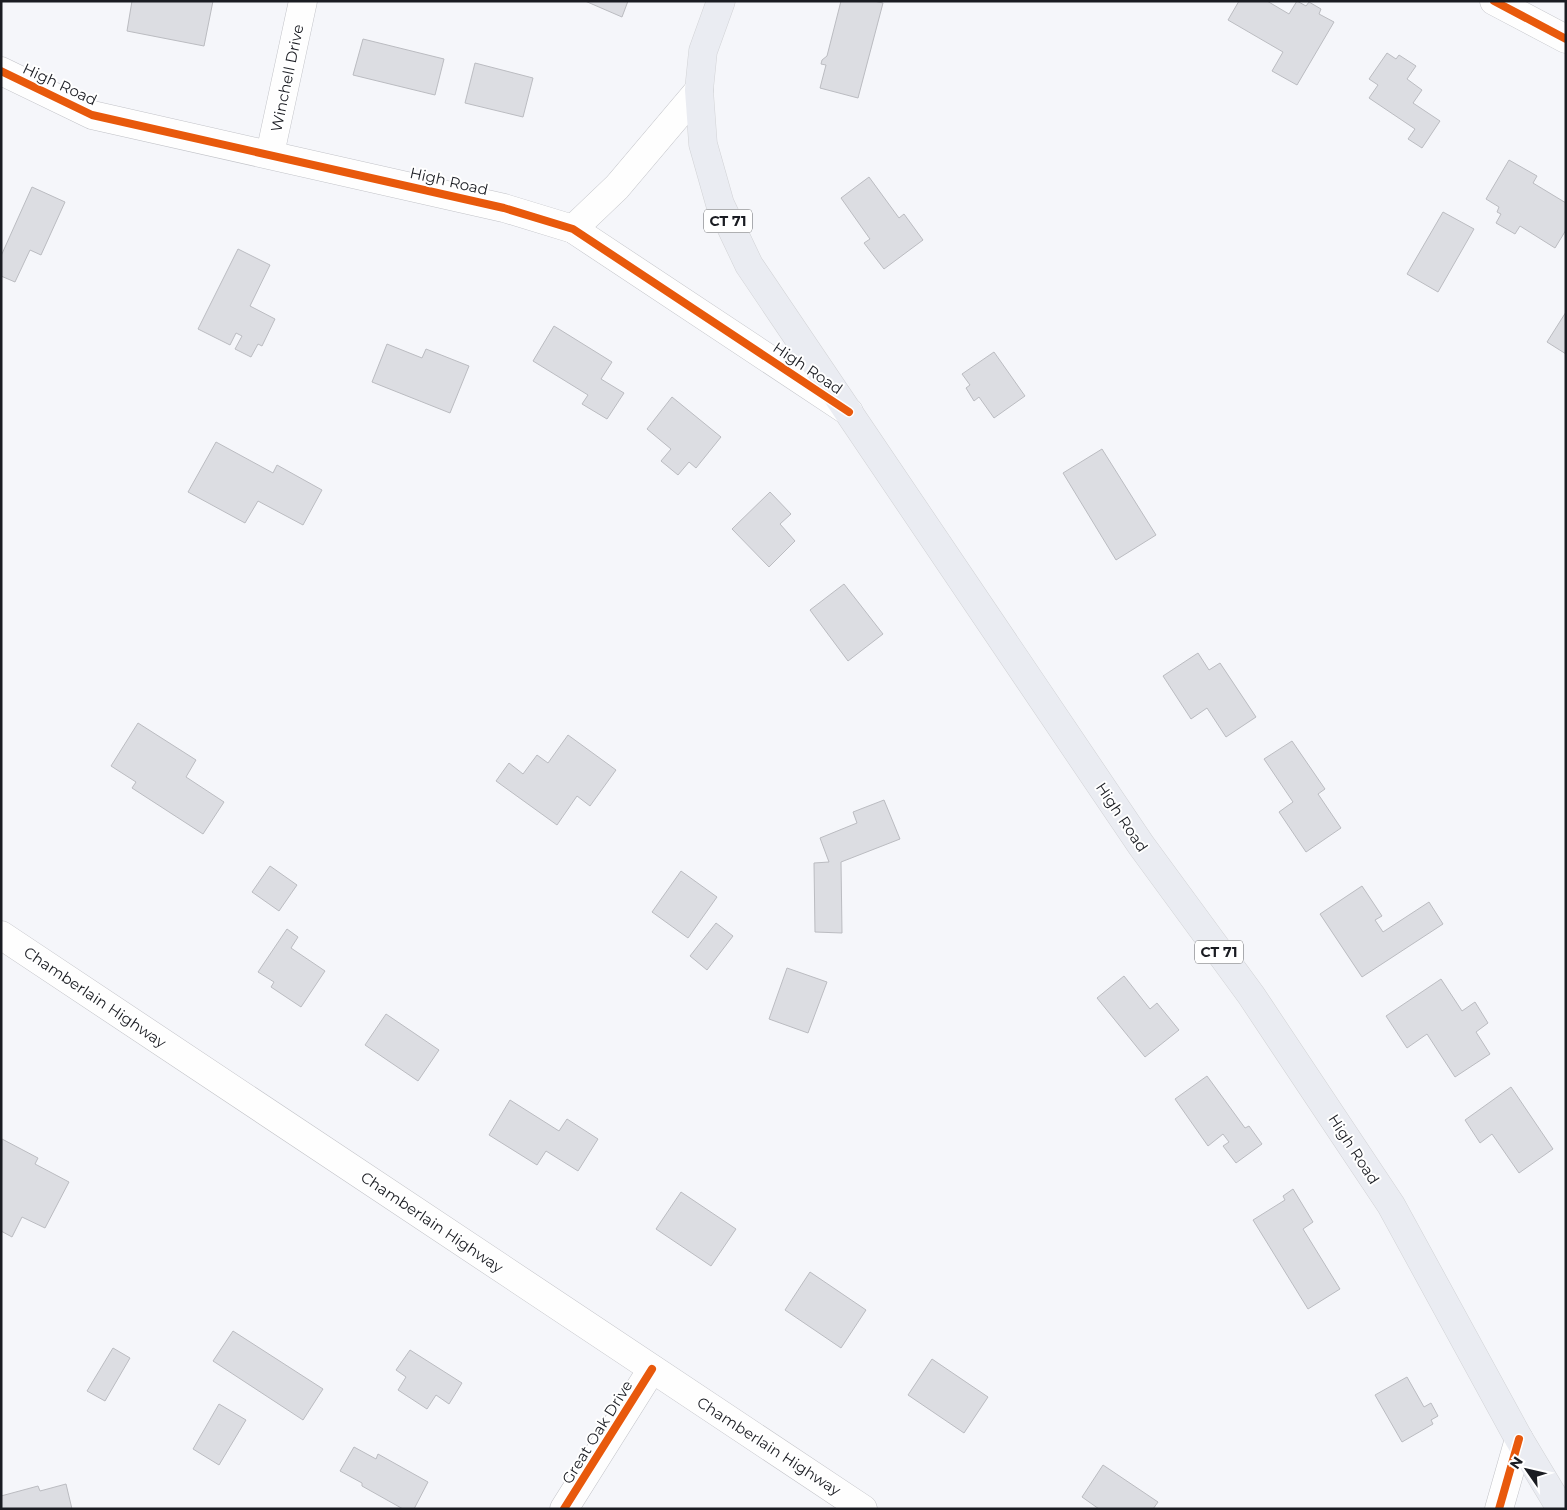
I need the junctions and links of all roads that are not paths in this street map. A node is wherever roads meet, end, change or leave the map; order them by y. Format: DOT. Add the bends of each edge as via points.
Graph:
graph roads {
  1 [pos="303,1"];
  2 [pos="721,1"];
  3 [pos="1494,1"];
  4 [pos="1566,39"];
  5 [pos="1,72"];
  6 [pos="699,90"];
  7 [pos="270,154"];
  8 [pos="573,229"];
  9 [pos="849,412"];
  10 [pos="1,935"];
  11 [pos="652,1369"];
  12 [pos="1519,1439"];
  13 [pos="564,1509"];
  14 [pos="863,1509"];
  15 [pos="1499,1509"];
  16 [pos="1561,1509"];
  1 -- 7 [label="street, Winchell Drive"];
  2 -- 6 [label="main road, CT 71" via="703,51"];
  3 -- 4 [label="street"];
  5 -- 7 [label="street, High Road" via="92,115"];
  6 -- 8 [label="street" via="617,187"];
  6 -- 9 [label="main road, CT 71" via="703,144 720,204 749,265"];
  7 -- 8 [label="street, High Road" via="504,208"];
  8 -- 9 [label="street, High Road"];
  9 -- 12 [label="main road, High Road / CT 71" via="1141,845 1250,995 1391,1205"];
  10 -- 11 [label="street, Chamberlain Highway"];
  11 -- 13 [label="street, Great Oak Drive"];
  11 -- 14 [label="street, Chamberlain Highway"];
  12 -- 15 [label="street"];
  12 -- 16 [label="main road, High Road / CT 71"];
}
